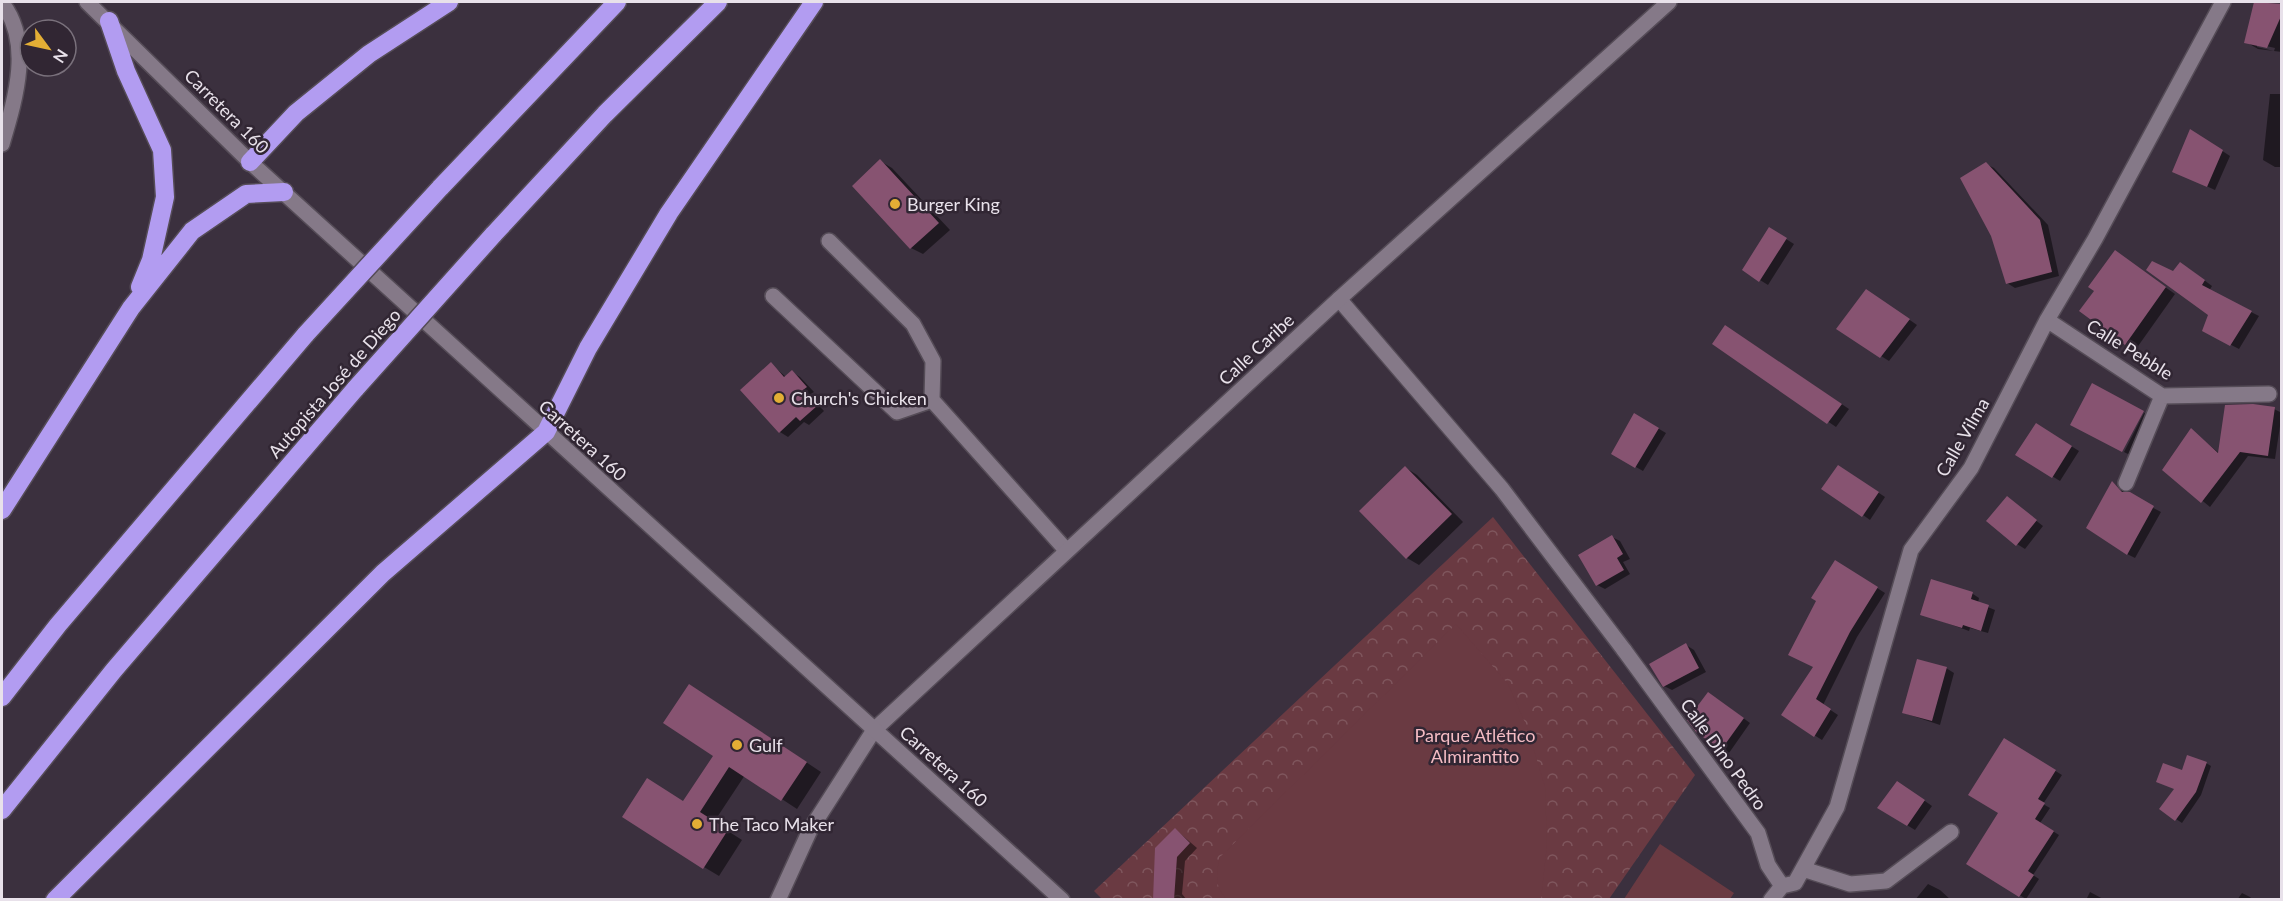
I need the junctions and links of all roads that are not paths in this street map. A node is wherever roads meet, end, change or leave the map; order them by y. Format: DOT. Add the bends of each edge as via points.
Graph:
graph roads {
  1 [pos="87,2"];
  2 [pos="448,2"];
  3 [pos="617,2"];
  4 [pos="718,2"];
  5 [pos="814,2"];
  6 [pos="1669,2"];
  7 [pos="2223,2"];
  8 [pos="2,3"];
  9 [pos="109,21"];
  10 [pos="2,144"];
  11 [pos="250,162"];
  12 [pos="284,192"];
  13 [pos="829,241"];
  14 [pos="772,296"];
  15 [pos="1339,299"];
  16 [pos="131,308"];
  17 [pos="2047,320"];
  18 [pos="2269,394"];
  19 [pos="2162,396"];
  20 [pos="932,400"];
  21 [pos="546,432"];
  22 [pos="2126,483"];
  23 [pos="2,510"];
  24 [pos="1066,550"];
  25 [pos="2,697"];
  26 [pos="874,730"];
  27 [pos="2,810"];
  28 [pos="1951,832"];
  29 [pos="1803,869"];
  30 [pos="1782,886"];
  31 [pos="55,900"];
  32 [pos="778,900"];
  33 [pos="1062,900"];
  34 [pos="1771,900"];
  1 -- 9 [label="street, Carretera 160"];
  2 -- 11 [label="highway" via="369,54 296,112"];
  3 -- 25 [label="highway, bridge" via="306,334"];
  4 -- 27 [label="highway, Autopista José de Diego, bridge" via="605,114 356,388 114,670"];
  5 -- 21 [label="highway" via="669,213 588,348"];
  6 -- 15 [label="street, Calle Caribe"];
  7 -- 17 [label="street, Calle Vilma"];
  8 -- 10 [label="street" via="19,40 17,78"];
  9 -- 11 [label="street, Carretera 160"];
  9 -- 16 [label="highway" via="126,71 162,150 165,177 158,235"];
  11 -- 12 [label="street, Carretera 160"];
  12 -- 16 [label="highway" via="246,194 217,212 192,231"];
  12 -- 21 [label="street, Carretera 160"];
  13 -- 20 [label="street" via="913,324 933,361"];
  14 -- 20 [label="street" via="897,412"];
  15 -- 24 [label="street, Calle Caribe"];
  15 -- 30 [label="street, Calle Dino Pedro" via="1502,489 1624,650 1758,833 1768,865"];
  16 -- 23 [label="highway"];
  17 -- 19 [label="street, Calle Pebble"];
  17 -- 29 [label="street, Calle Vilma" via="1971,468 1911,550 1837,807"];
  18 -- 19 [label="street, Calle Pebble"];
  19 -- 22 [label="street"];
  20 -- 24 [label="street"];
  21 -- 26 [label="street, Carretera 160"];
  21 -- 31 [label="highway" via="384,573"];
  24 -- 26 [label="street, Calle Caribe"];
  26 -- 32 [label="street, Calle Caribe" via="810,830"];
  26 -- 33 [label="street, Carretera 160"];
  28 -- 29 [label="street" via="1887,881 1850,884"];
  29 -- 30 [label="street, Calle Vilma" via="1795,883"];
  30 -- 34 [label="street, Calle Vilma"];
}
